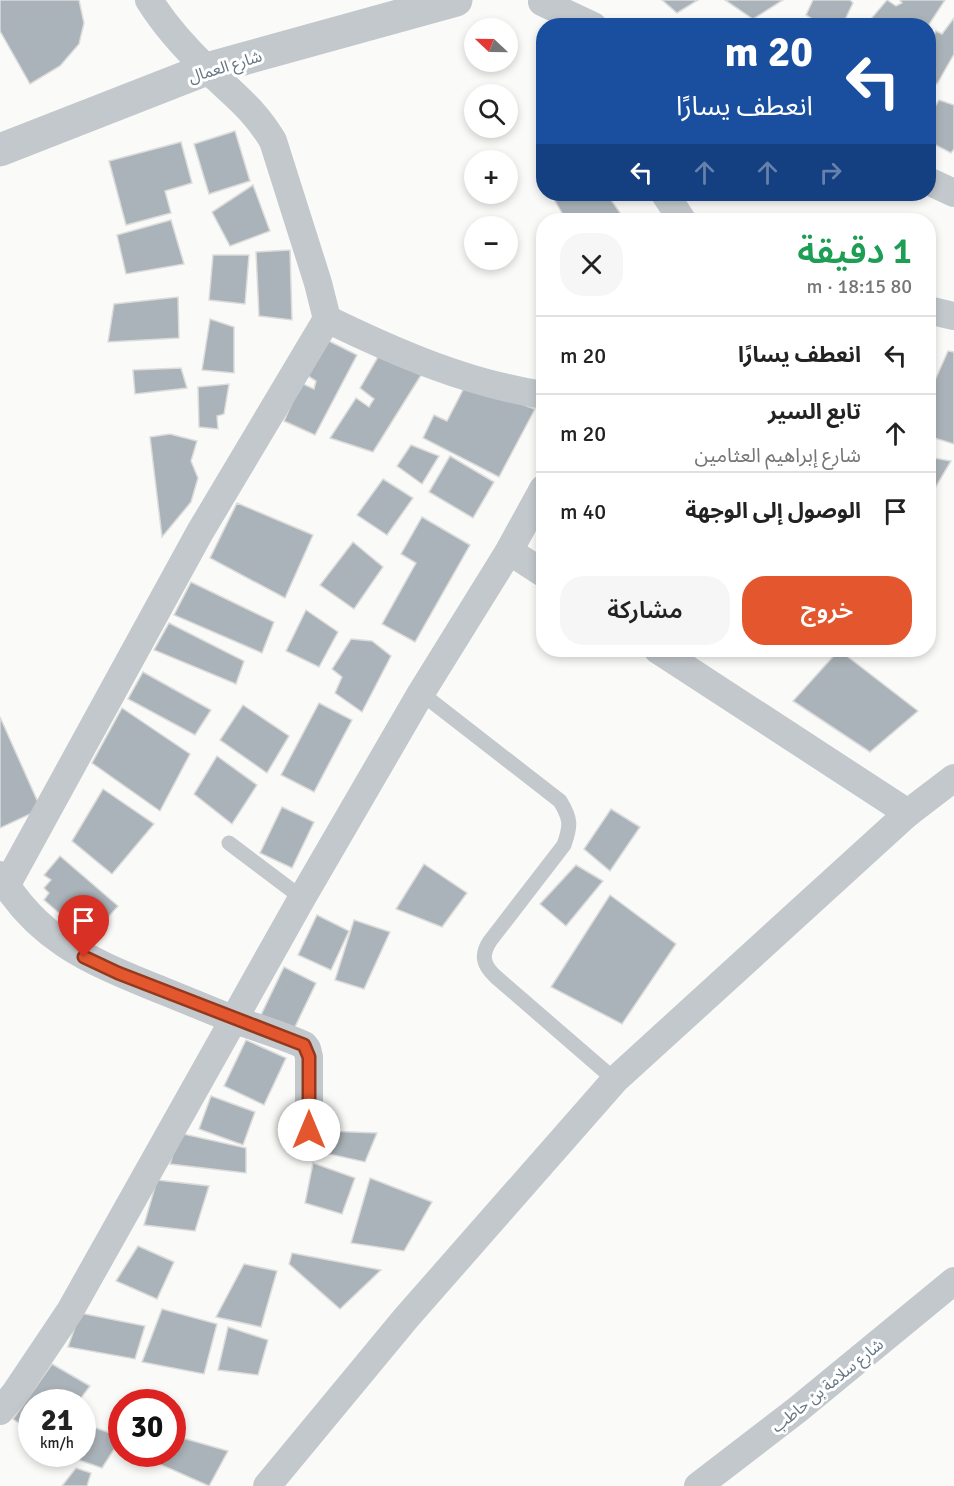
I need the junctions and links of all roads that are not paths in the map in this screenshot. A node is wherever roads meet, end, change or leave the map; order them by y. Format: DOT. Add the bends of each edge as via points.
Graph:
graph roads {
  1 [pos="149,0"];
  2 [pos="542,1"];
  3 [pos="445,2"];
  4 [pos="553,18"];
  5 [pos="577,18"];
  6 [pos="207,69"];
  7 [pos="0,150"];
  8 [pos="936,185"];
  9 [pos="954,193"];
  10 [pos="936,312"];
  11 [pos="954,316"];
  12 [pos="327,319"];
  13 [pos="536,393"];
  14 [pos="536,501"];
  15 [pos="508,551"];
  16 [pos="536,569"];
  17 [pos="669,657"];
  18 [pos="421,693"];
  19 [pos="954,778"];
  20 [pos="908,813"];
  21 [pos="229,843"];
  22 [pos="3,880"];
  23 [pos="302,898"];
  24 [pos="233,1019"];
  25 [pos="615,1080"];
  26 [pos="309,1130"];
  27 [pos="954,1281"];
  28 [pos="0,1411"];
  29 [pos="267,1486"];
  30 [pos="698,1486"];
  1 -- 6 [label="street" via="163,22"];
  2 -- 4 [label="street"];
  2 -- 5 [label="street"];
  3 -- 6 [label="street, شارع العمال"];
  6 -- 7 [label="street, شارع العمال"];
  6 -- 12 [label="street" via="247,104 273,141"];
  8 -- 9 [label="street"];
  10 -- 11 [label="street"];
  12 -- 13 [label="street" via="425,364 471,380"];
  12 -- 22 [label="street" via="200,532"];
  14 -- 15 [label="street"];
  15 -- 16 [label="street"];
  15 -- 18 [label="street"];
  17 -- 20 [label="street"];
  18 -- 23 [label="street"];
  18 -- 25 [label="lane" via="560,801 569,815 564,845 485,948 484,963"];
  19 -- 20 [label="street"];
  20 -- 25 [label="street"];
  21 -- 23 [label="lane"];
  22 -- 24 [label="street" via="35,922 84,957"];
  23 -- 24 [label="street"];
  24 -- 26 [label="street" via="307,1049"];
  24 -- 28 [label="street" via="70,1311"];
  25 -- 29 [label="street" via="406,1318"];
  27 -- 30 [label="street, شارع سلامة بن حاطب"];
}
